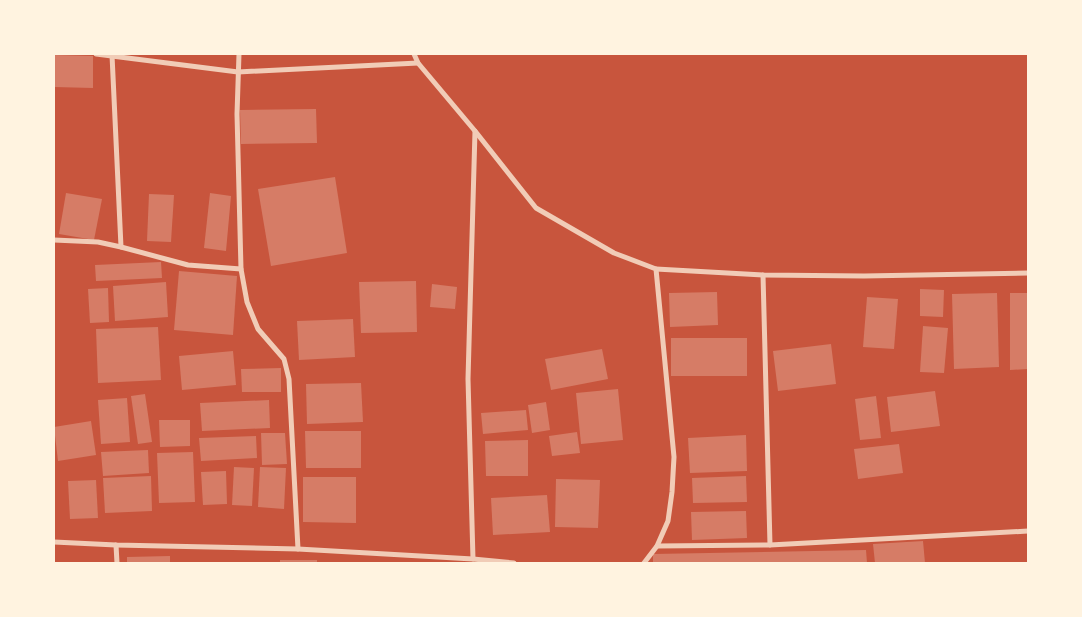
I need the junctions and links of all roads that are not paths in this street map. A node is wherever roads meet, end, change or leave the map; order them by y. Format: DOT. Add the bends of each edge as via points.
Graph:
graph roads {
  1 [pos="96,54"];
  2 [pos="240,54"];
  3 [pos="414,54"];
  4 [pos="112,55"];
  5 [pos="418,63"];
  6 [pos="238,72"];
  7 [pos="475,131"];
  8 [pos="54,240"];
  9 [pos="121,247"];
  10 [pos="241,269"];
  11 [pos="656,269"];
  12 [pos="1028,273"];
  13 [pos="763,275"];
  14 [pos="1028,531"];
  15 [pos="54,542"];
  16 [pos="116,545"];
  17 [pos="770,545"];
  18 [pos="657,546"];
  19 [pos="298,549"];
  20 [pos="473,558"];
  21 [pos="117,563"];
  22 [pos="514,563"];
  23 [pos="644,563"];
  1 -- 4 [label="street"];
  2 -- 6 [label="street"];
  3 -- 5 [label="street"];
  4 -- 6 [label="street"];
  4 -- 9 [label="street"];
  5 -- 6 [label="street"];
  5 -- 7 [label="street"];
  6 -- 10 [label="street"];
  7 -- 11 [label="street" via="536,208 614,253"];
  7 -- 20 [label="street" via="468,380"];
  8 -- 9 [label="street" via="98,242"];
  9 -- 10 [label="street" via="188,265"];
  10 -- 19 [label="street" via="247,302 258,329 284,359 289,379"];
  11 -- 13 [label="street"];
  11 -- 18 [label="street" via="674,457 668,521"];
  12 -- 13 [label="street"];
  13 -- 17 [label="street"];
  14 -- 17 [label="street"];
  15 -- 16 [label="street"];
  16 -- 19 [label="street"];
  16 -- 21 [label="street"];
  17 -- 18 [label="street"];
  18 -- 23 [label="street"];
  19 -- 20 [label="street"];
  20 -- 22 [label="street"];
}
